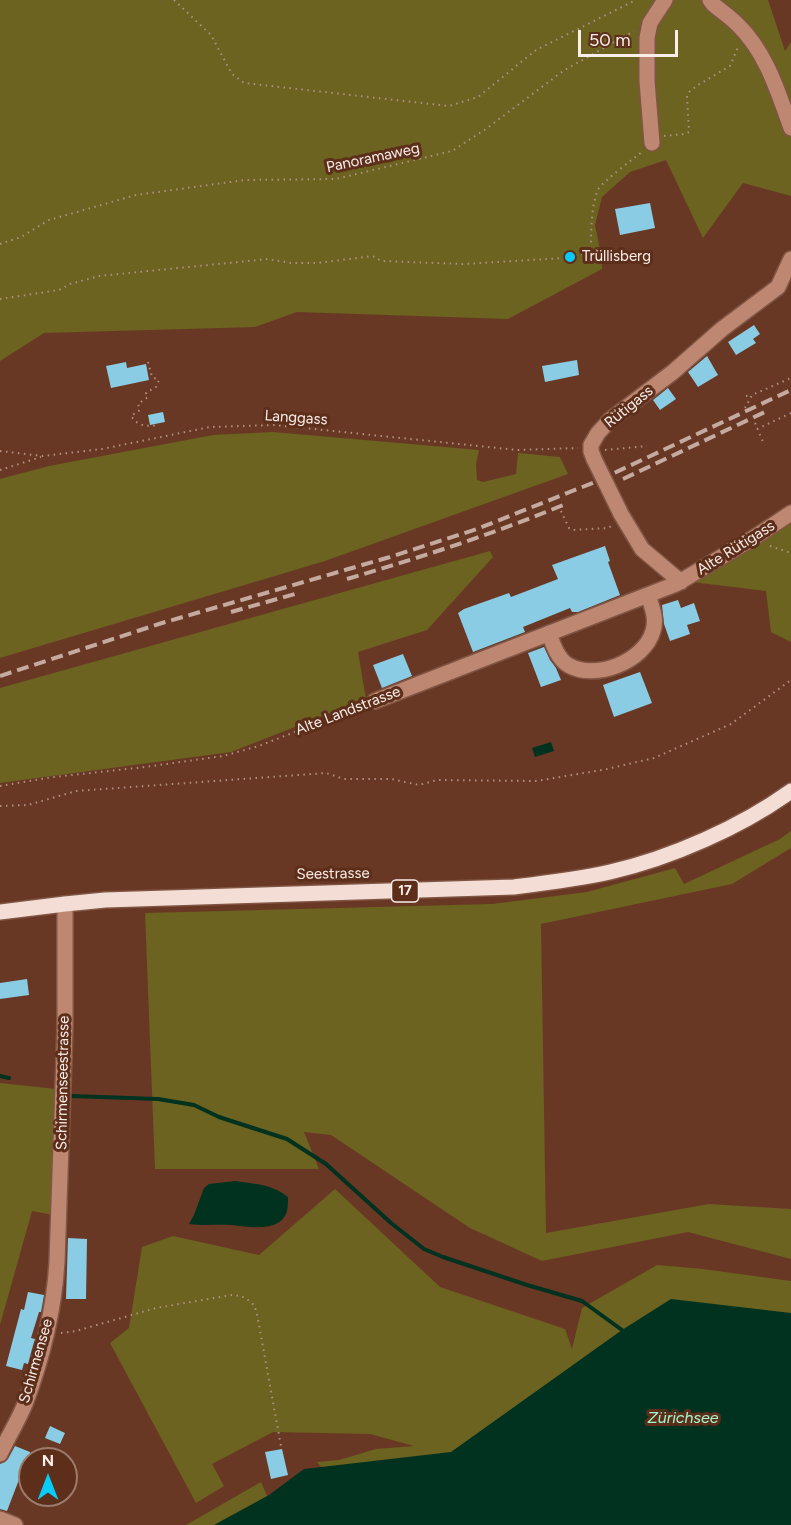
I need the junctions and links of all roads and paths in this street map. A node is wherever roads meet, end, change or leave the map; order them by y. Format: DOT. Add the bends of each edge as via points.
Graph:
graph roads {
  1 [pos="174,0"];
  2 [pos="636,0"];
  3 [pos="665,0"];
  4 [pos="707,1"];
  5 [pos="650,23"];
  6 [pos="747,35"];
  7 [pos="791,128"];
  8 [pos="652,143"];
  9 [pos="0,244"];
  10 [pos="791,259"];
  11 [pos="784,286"];
  12 [pos="0,299"];
  13 [pos="148,362"];
  14 [pos="791,378"];
  15 [pos="752,395"];
  16 [pos="746,396"];
  17 [pos="745,408"];
  18 [pos="791,413"];
  19 [pos="755,423"];
  20 [pos="158,424"];
  21 [pos="757,429"];
  22 [pos="763,442"];
  23 [pos="647,446"];
  24 [pos="0,451"];
  25 [pos="595,451"];
  26 [pos="43,456"];
  27 [pos="0,470"];
  28 [pos="561,511"];
  29 [pos="791,513"];
  30 [pos="619,519"];
  31 [pos="770,546"];
  32 [pos="791,552"];
  33 [pos="681,582"];
  34 [pos="648,595"];
  35 [pos="549,633"];
  36 [pos="791,680"];
  37 [pos="375,700"];
  38 [pos="0,786"];
  39 [pos="791,790"];
  40 [pos="0,806"];
  41 [pos="65,903"];
  42 [pos="0,912"];
  43 [pos="57,1262"];
  44 [pos="46,1334"];
  45 [pos="282,1446"];
  46 [pos="0,1454"];
  47 [pos="0,1519"];
  48 [pos="15,1525"];
  1 -- 2 [label="path" via="211,35 232,74 244,83 449,105 478,97 536,50"];
  3 -- 5 [label="street"];
  4 -- 6 [label="street"];
  5 -- 8 [label="street" via="646,50"];
  5 -- 9 [label="path, Panoramaweg" via="563,71 452,151 336,179 245,180 136,195 49,220"];
  6 -- 7 [label="street" via="775,83"];
  6 -- 8 [label="path" via="730,66 687,96 689,132 661,136"];
  8 -- 12 [label="path" via="600,188 591,224 591,249 565,258 463,264 381,261 373,256 317,263 268,260 99,276 60,290"];
  10 -- 11 [label="street, Rütigass"];
  11 -- 25 [label="street, Rütigass" via="722,329 609,420 598,433"];
  13 -- 20 [label="path" via="152,377 159,380 138,404 140,411 130,416 136,423 150,427"];
  14 -- 15 [label="path"];
  15 -- 16 [label="path"];
  15 -- 17 [label="path"];
  18 -- 21 [label="path"];
  19 -- 21 [label="path"];
  21 -- 22 [label="path"];
  23 -- 25 [label="path, Langgass"];
  24 -- 26 [label="path, Langgass"];
  25 -- 26 [label="path, Langgass" via="517,450 275,425 210,427 102,450"];
  25 -- 30 [label="street, bridge"];
  26 -- 27 [label="path"];
  28 -- 30 [label="path" via="573,530 608,528"];
  29 -- 33 [label="street, Alte Rütigass"];
  30 -- 33 [label="street" via="650,565"];
  31 -- 32 [label="path"];
  33 -- 34 [label="street, Alte Landstrasse"];
  34 -- 35 [label="street, Alte Landstrasse"];
  34 -- 35 [label="street" via="654,615 653,632 644,648 619,665 592,670 567,664"];
  35 -- 37 [label="street, Alte Landstrasse"];
  36 -- 40 [label="path" via="731,724 654,758 537,781 437,780 419,785 391,779 344,779 326,773 76,791 28,805"];
  37 -- 38 [label="path, Alte Landstrasse" via="259,746 223,756"];
  39 -- 41 [label="main road, Seestrasse / 17" via="703,840 611,872 566,880 514,887"];
  41 -- 42 [label="main road, Seestrasse / 17"];
  41 -- 43 [label="street, Schirmenseestrasse"];
  43 -- 44 [label="street, Schirmensee"];
  44 -- 45 [label="path" via="76,1331 175,1304 232,1295 245,1298 257,1314"];
  44 -- 46 [label="street, Schirmensee" via="25,1404"];
  47 -- 48 [label="street"];
}
